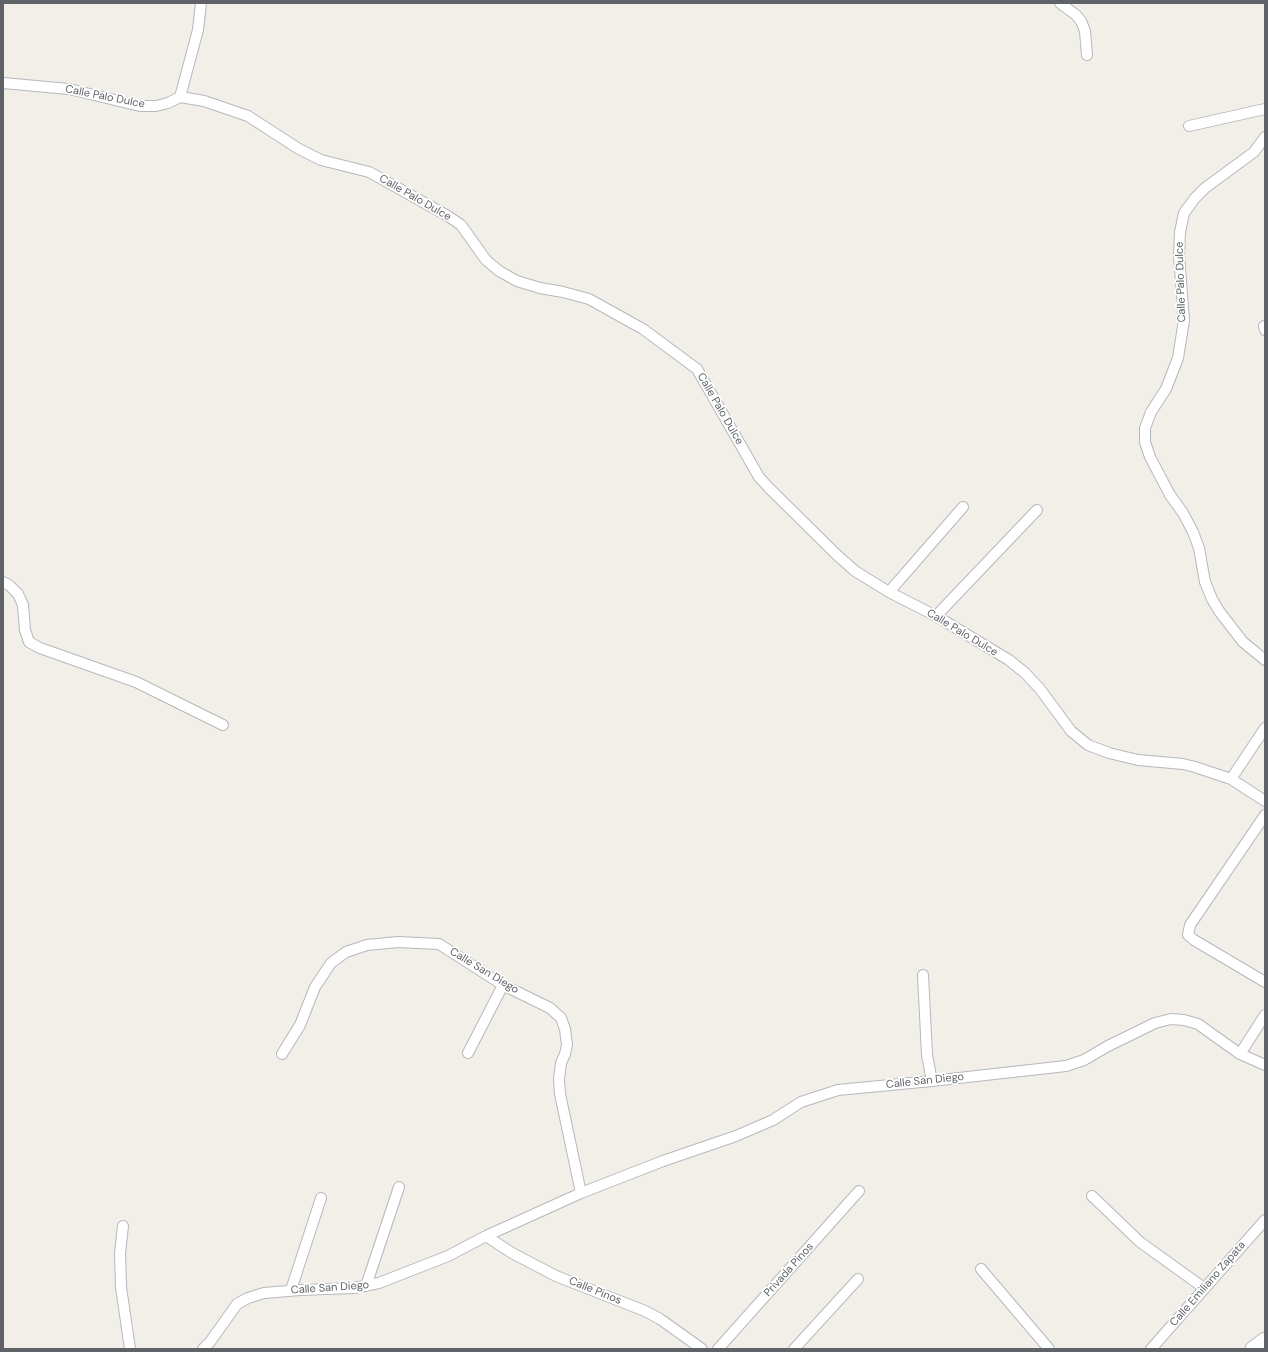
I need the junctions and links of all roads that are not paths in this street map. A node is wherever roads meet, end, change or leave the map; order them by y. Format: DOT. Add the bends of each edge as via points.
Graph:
graph roads {
  1 [pos="201,3"];
  2 [pos="1060,3"];
  3 [pos="1087,55"];
  4 [pos="3,83"];
  5 [pos="180,97"];
  6 [pos="1265,109"];
  7 [pos="1189,126"];
  8 [pos="1265,136"];
  9 [pos="963,507"];
  10 [pos="1037,510"];
  11 [pos="3,582"];
  12 [pos="889,592"];
  13 [pos="936,616"];
  14 [pos="1265,660"];
  15 [pos="223,725"];
  16 [pos="1265,728"];
  17 [pos="1231,779"];
  18 [pos="1265,801"];
  19 [pos="1265,815"];
  20 [pos="923,974"];
  21 [pos="1265,982"];
  22 [pos="503,985"];
  23 [pos="1265,1015"];
  24 [pos="468,1053"];
  25 [pos="282,1054"];
  26 [pos="1240,1054"];
  27 [pos="1265,1065"];
  28 [pos="932,1081"];
  29 [pos="400,1187"];
  30 [pos="859,1191"];
  31 [pos="581,1193"];
  32 [pos="1092,1196"];
  33 [pos="321,1198"];
  34 [pos="1265,1220"];
  35 [pos="123,1226"];
  36 [pos="486,1236"];
  37 [pos="981,1269"];
  38 [pos="858,1280"];
  39 [pos="366,1286"];
  40 [pos="1204,1288"];
  41 [pos="291,1290"];
  42 [pos="1265,1340"];
  43 [pos="130,1349"];
  44 [pos="203,1349"];
  45 [pos="702,1349"];
  46 [pos="718,1349"];
  47 [pos="794,1349"];
  48 [pos="1049,1349"];
  49 [pos="1151,1349"];
  50 [pos="1253,1349"];
  1 -- 5 [label="street" via="198,30"];
  2 -- 3 [label="street" via="1081,21 1085,31"];
  4 -- 5 [label="street, Calle Palo Dulce" via="69,89 140,106 162,105"];
  5 -- 12 [label="street, Calle Palo Dulce" via="204,101 248,116 321,160 369,172 461,225 486,260 499,271 517,281 589,299 644,328 697,369 759,477 769,488 855,571"];
  6 -- 7 [label="street"];
  8 -- 14 [label="street, Calle Palo Dulce" via="1254,152 1204,188 1184,213 1179,256 1184,320 1178,358 1166,389 1151,412 1145,428 1145,442 1170,495 1193,532 1199,548 1205,582 1212,599 1243,642"];
  9 -- 12 [label="street"];
  10 -- 13 [label="street"];
  11 -- 15 [label="street" via="18,594 23,605 25,630 29,642 136,682"];
  12 -- 13 [label="street, Calle Palo Dulce"];
  13 -- 17 [label="street, Calle Palo Dulce" via="1025,673 1072,731 1088,745 1138,760 1195,767"];
  16 -- 17 [label="street"];
  17 -- 18 [label="street, Calle Palo Dulce"];
  19 -- 21 [label="street" via="1190,925 1188,935"];
  20 -- 28 [label="street" via="927,1055"];
  22 -- 24 [label="street"];
  22 -- 25 [label="street, Calle San Diego" via="438,944 398,942 367,945 346,952 331,963 315,987 300,1025"];
  22 -- 31 [label="street, Calle San Diego" via="550,1008 561,1018 567,1045 559,1074 560,1094"];
  23 -- 26 [label="street"];
  26 -- 27 [label="street, Calle San Diego"];
  26 -- 28 [label="street, Calle San Diego" via="1198,1024 1171,1019 1155,1023 1084,1060 1066,1066"];
  28 -- 31 [label="street, Calle San Diego" via="838,1090 813,1097 773,1120 736,1136"];
  29 -- 39 [label="street"];
  30 -- 46 [label="street, Privada Pinos"];
  31 -- 36 [label="street, Calle San Diego"];
  32 -- 40 [label="street" via="1140,1242"];
  33 -- 41 [label="street"];
  34 -- 40 [label="street, Calle Emiliano Zapata"];
  35 -- 43 [label="street" via="120,1253 121,1287"];
  36 -- 39 [label="street, Calle San Diego" via="448,1256"];
  36 -- 45 [label="street, Calle Pinos" via="556,1276 660,1318"];
  37 -- 48 [label="street"];
  38 -- 47 [label="street"];
  39 -- 41 [label="street, Calle San Diego"];
  40 -- 49 [label="street, Calle Emiliano Zapata"];
  41 -- 44 [label="street, Calle San Diego" via="264,1293 237,1304"];
  42 -- 50 [label="street"];
}
